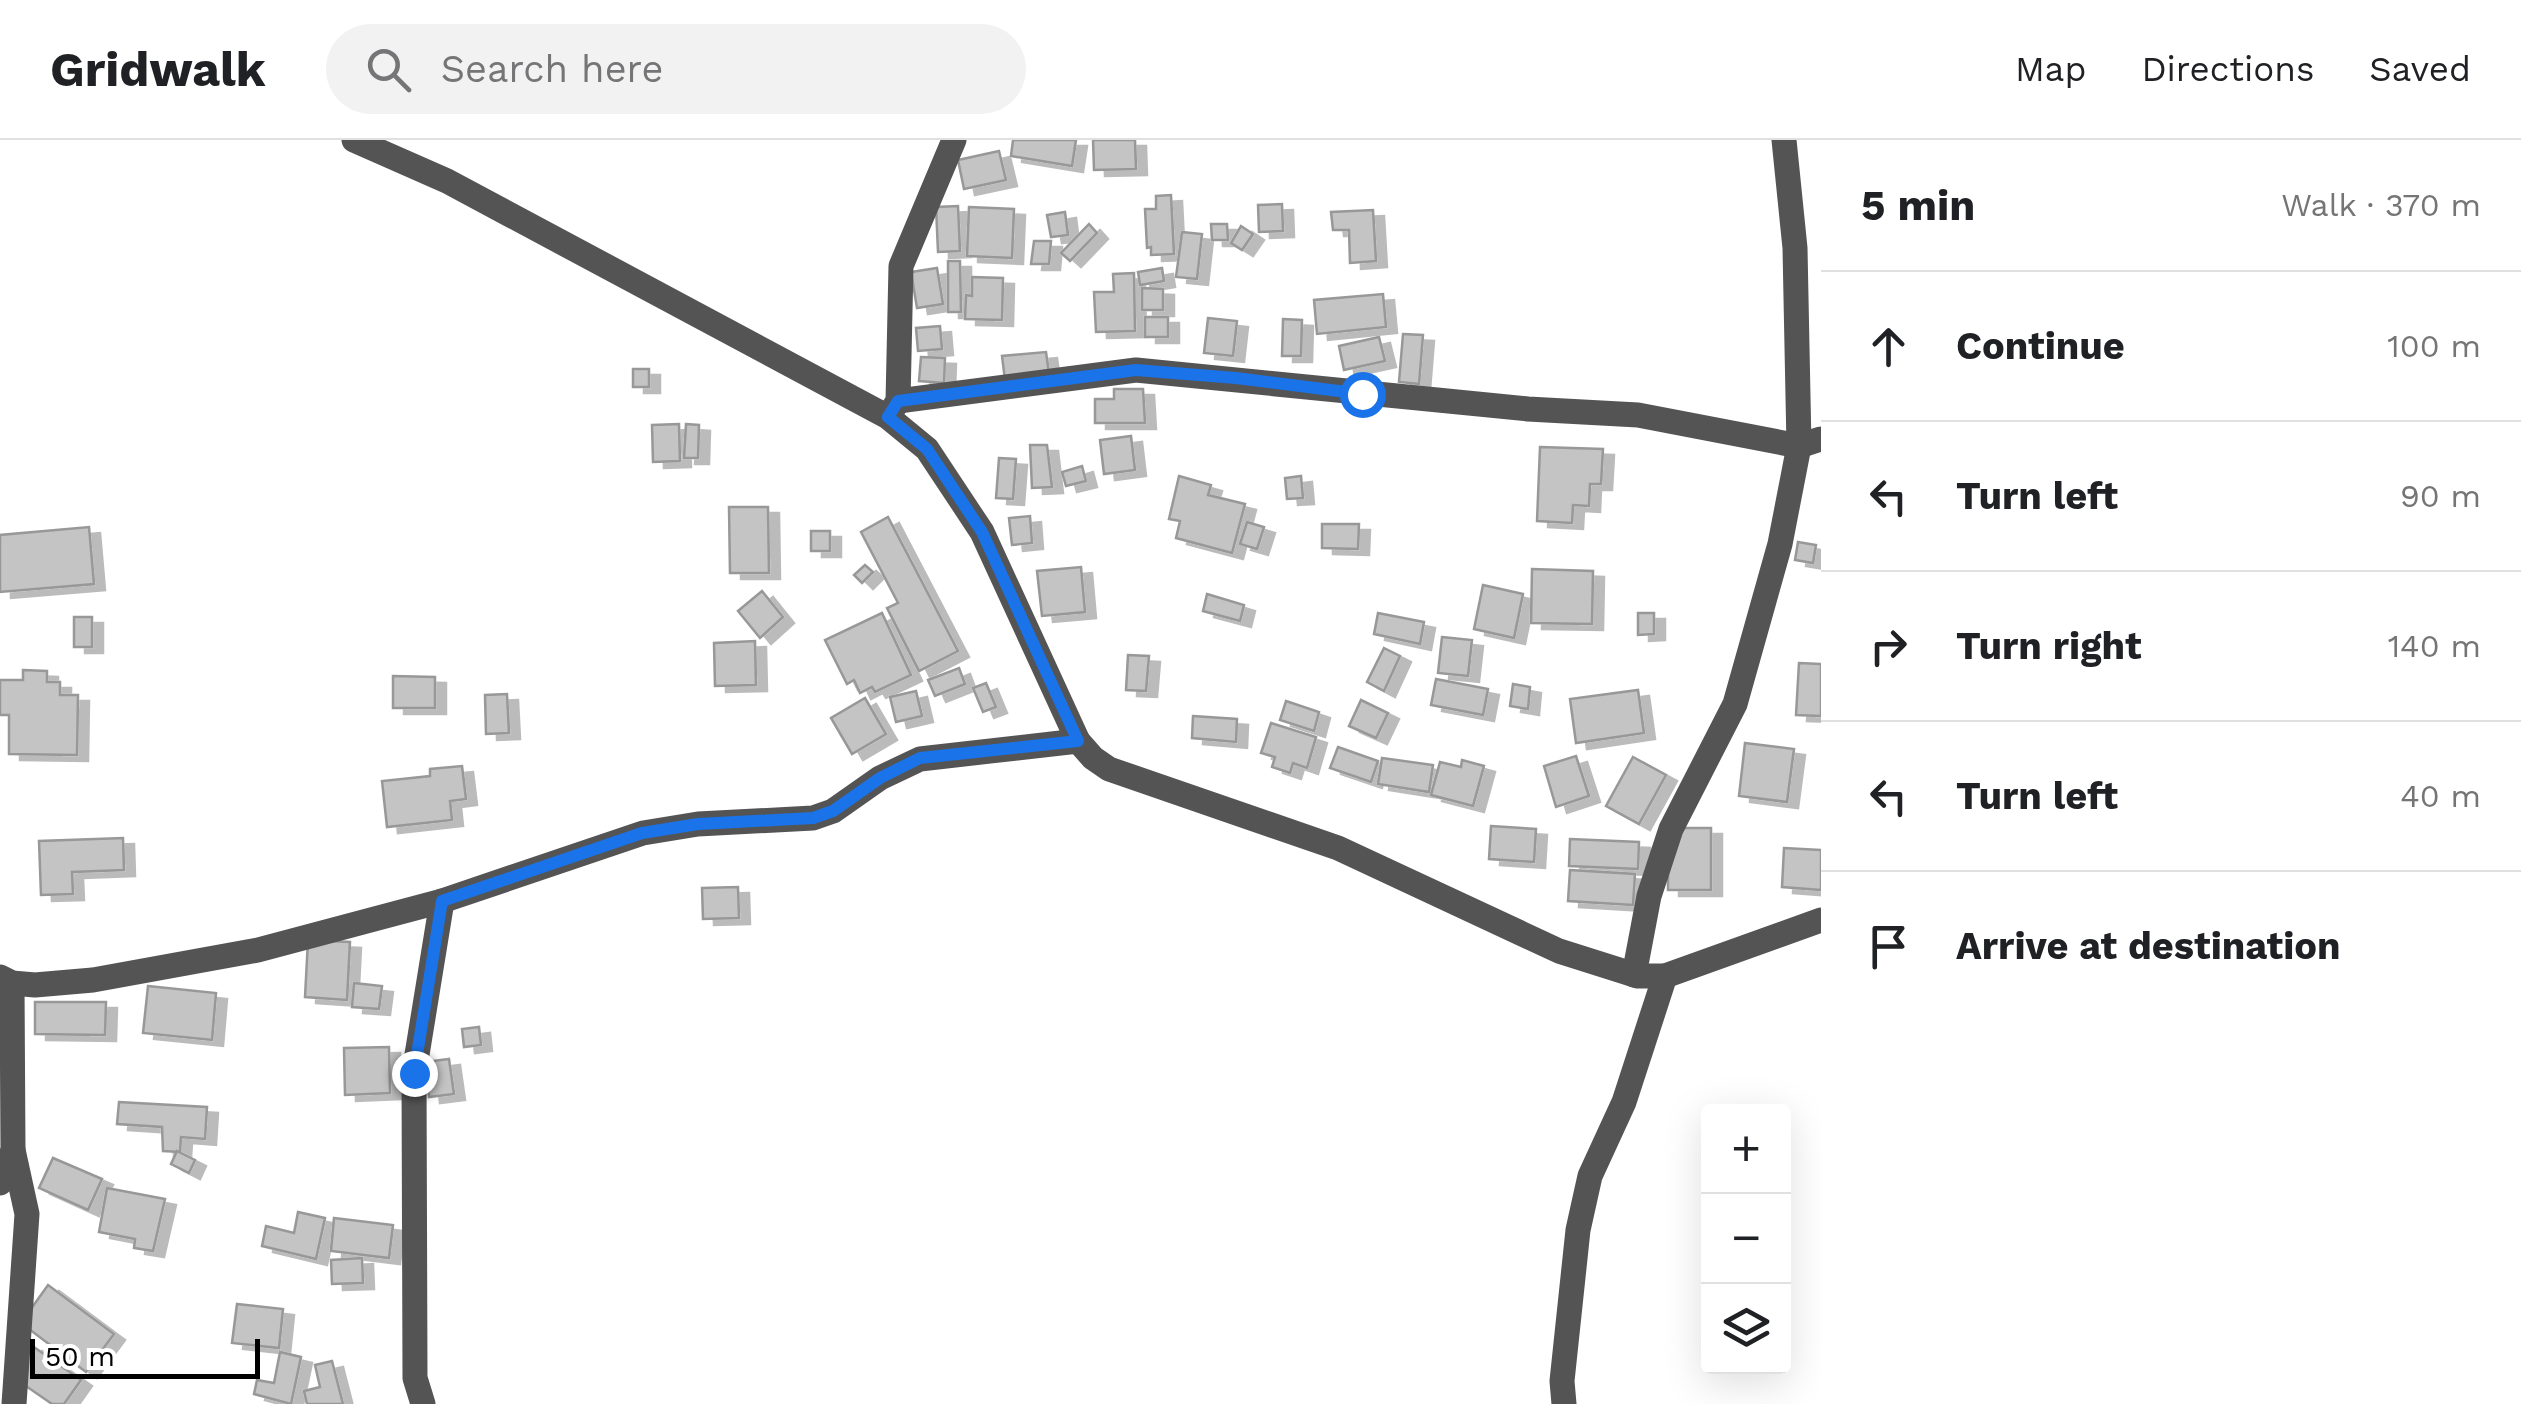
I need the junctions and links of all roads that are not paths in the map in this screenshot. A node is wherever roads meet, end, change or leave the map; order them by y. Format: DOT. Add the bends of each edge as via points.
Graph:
graph roads {
  1 [pos="354,140"];
  2 [pos="954,140"];
  3 [pos="1784,140"];
  4 [pos="893,409"];
  5 [pos="1810,443"];
  6 [pos="1078,741"];
  7 [pos="442,901"];
  8 [pos="1821,920"];
  9 [pos="1634,974"];
  10 [pos="1664,976"];
  11 [pos="6,980"];
  12 [pos="13,1150"];
  13 [pos="0,1183"];
  14 [pos="14,1404"];
  15 [pos="424,1404"];
  16 [pos="1564,1404"];
  1 -- 4 [label="street"];
  2 -- 4 [label="street" via="901,266"];
  3 -- 5 [label="street"];
  4 -- 5 [label="street" via="1136,370 1638,415"];
  4 -- 6 [label="street" via="982,532"];
  5 -- 9 [label="street" via="1735,704 1671,829"];
  6 -- 7 [label="street" via="920,758 813,818 642,833"];
  6 -- 9 [label="street" via="1109,768 1338,848 1559,951"];
  7 -- 11 [label="street" via="258,950 93,980"];
  7 -- 15 [label="street" via="414,1073 415,1378"];
  8 -- 10 [label="street"];
  9 -- 10 [label="street"];
  10 -- 16 [label="street" via="1624,1102 1590,1176 1578,1230"];
  11 -- 12 [label="street"];
  12 -- 13 [label="street"];
  12 -- 14 [label="street" via="27,1214"];
}
